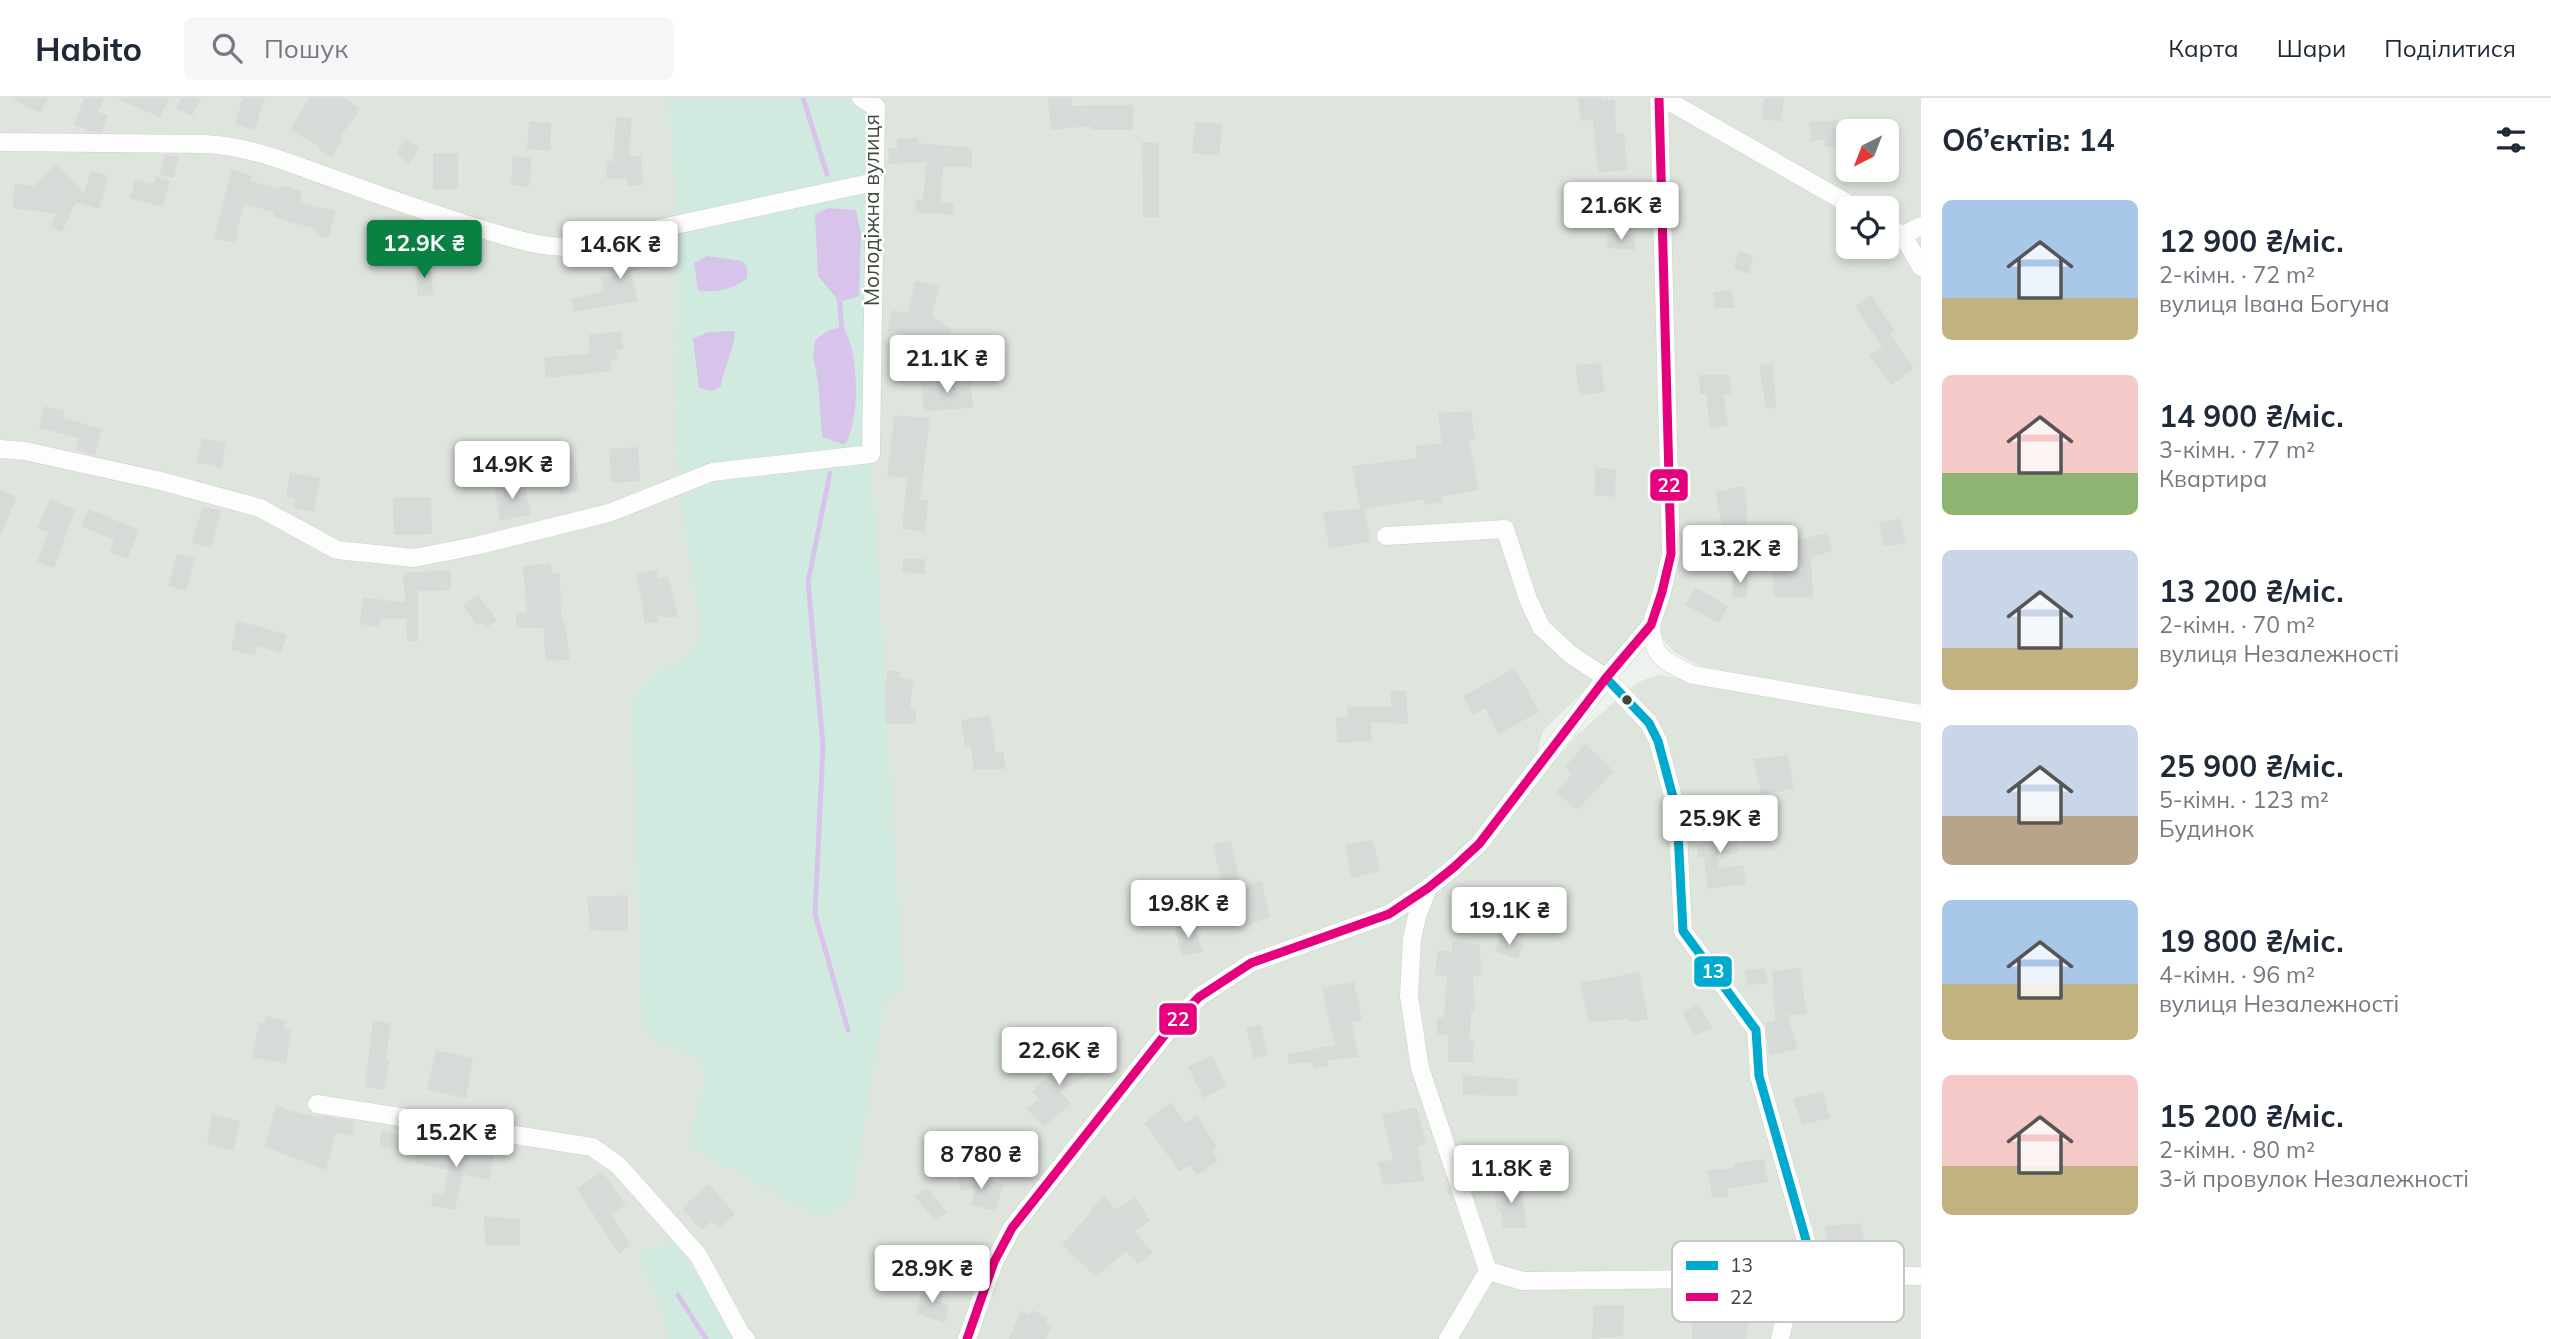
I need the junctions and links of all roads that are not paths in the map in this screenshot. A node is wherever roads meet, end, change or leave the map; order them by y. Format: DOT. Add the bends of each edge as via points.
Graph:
graph roads {
  1 [pos="1661,98"];
  2 [pos="875,101"];
  3 [pos="0,142"];
  4 [pos="874,182"];
  5 [pos="1836,197"];
  6 [pos="1921,226"];
  7 [pos="1899,233"];
  8 [pos="1903,235"];
  9 [pos="1921,267"];
  10 [pos="0,449"];
  11 [pos="1386,536"];
  12 [pos="1651,625"];
  13 [pos="1606,678"];
  14 [pos="1921,714"];
  15 [pos="1428,888"];
  16 [pos="317,1104"];
  17 [pos="1806,1241"];
  18 [pos="1488,1271"];
  19 [pos="1672,1279"];
  20 [pos="746,1339"];
  21 [pos="967,1339"];
  22 [pos="1448,1339"];
  1 -- 5 [label="street"];
  1 -- 12 [label="street" via="1671,554"];
  2 -- 4 [label="street, Молодіжна вулиця"];
  3 -- 4 [label="street" via="235,147 438,216 557,247"];
  4 -- 10 [label="street, Молодіжна вулиця" via="871,454 712,472 609,513 414,558 337,550 260,508 147,478"];
  6 -- 8 [label="street"];
  7 -- 8 [label="street"];
  8 -- 9 [label="street"];
  11 -- 13 [label="street" via="1505,529 1541,627"];
  12 -- 13 [label="street"];
  12 -- 14 [label="street" via="1652,645 1665,661 1693,675"];
  13 -- 15 [label="street" via="1479,844"];
  13 -- 17 [label="street" via="1650,723 1658,741 1677,811 1683,931 1756,1030 1759,1076"];
  15 -- 18 [label="street" via="1412,939 1409,996 1420,1068"];
  15 -- 21 [label="street" via="1389,914 1251,963 1199,997 1012,1228 994,1262"];
  16 -- 20 [label="street" via="592,1147 618,1165 698,1255"];
  18 -- 19 [label="street" via="1523,1281"];
  18 -- 22 [label="street"];
}
